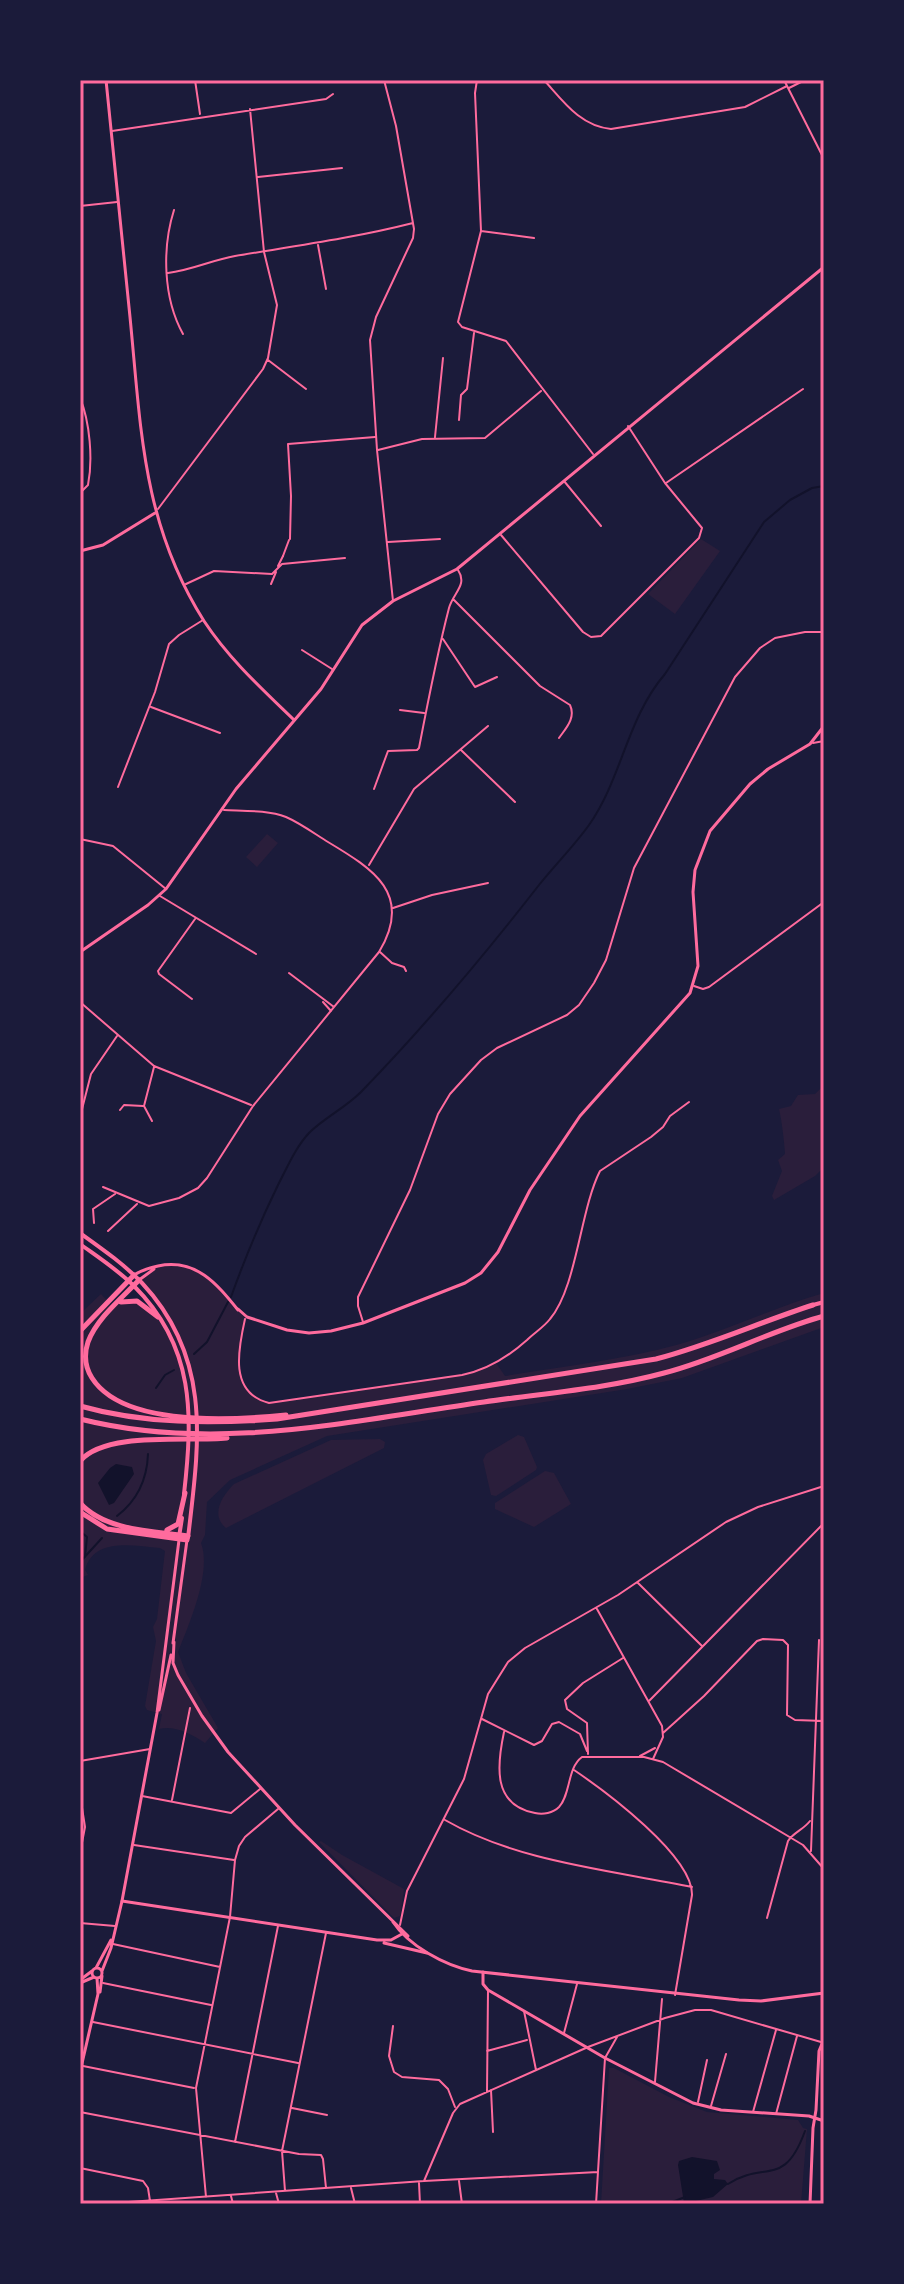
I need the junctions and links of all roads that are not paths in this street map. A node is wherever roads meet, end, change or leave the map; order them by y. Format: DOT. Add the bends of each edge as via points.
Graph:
graph roads {
  1 [pos="106,80"];
  2 [pos="195,80"];
  3 [pos="384,80"];
  4 [pos="477,80"];
  5 [pos="544,80"];
  6 [pos="784,80"];
  7 [pos="805,80"];
  8 [pos="787,87"];
  9 [pos="333,94"];
  10 [pos="250,109"];
  11 [pos="200,117"];
  12 [pos="111,131"];
  13 [pos="824,159"];
  14 [pos="342,168"];
  15 [pos="257,177"];
  16 [pos="118,202"];
  17 [pos="80,206"];
  18 [pos="174,210"];
  19 [pos="413,223"];
  20 [pos="481,231"];
  21 [pos="534,238"];
  22 [pos="318,244"];
  23 [pos="264,252"];
  24 [pos="824,268"];
  25 [pos="168,273"];
  26 [pos="326,289"];
  27 [pos="475,331"];
  28 [pos="183,334"];
  29 [pos="443,358"];
  30 [pos="267,360"];
  31 [pos="306,389"];
  32 [pos="803,389"];
  33 [pos="542,391"];
  34 [pos="80,398"];
  35 [pos="459,420"];
  36 [pos="628,426"];
  37 [pos="376,437"];
  38 [pos="435,438"];
  39 [pos="377,450"];
  40 [pos="594,455"];
  41 [pos="563,480"];
  42 [pos="665,483"];
  43 [pos="80,493"];
  44 [pos="155,513"];
  45 [pos="601,526"];
  46 [pos="499,534"];
  47 [pos="440,539"];
  48 [pos="386,542"];
  49 [pos="80,551"];
  50 [pos="345,558"];
  51 [pos="277,569"];
  52 [pos="457,569"];
  53 [pos="271,584"];
  54 [pos="185,585"];
  55 [pos="452,598"];
  56 [pos="393,601"];
  57 [pos="204,620"];
  58 [pos="824,632"];
  59 [pos="442,638"];
  60 [pos="302,650"];
  61 [pos="333,670"];
  62 [pos="497,677"];
  63 [pos="150,707"];
  64 [pos="400,710"];
  65 [pos="426,713"];
  66 [pos="294,720"];
  67 [pos="488,726"];
  68 [pos="824,726"];
  69 [pos="220,733"];
  70 [pos="559,738"];
  71 [pos="824,741"];
  72 [pos="810,744"];
  73 [pos="460,749"];
  74 [pos="118,787"];
  75 [pos="374,789"];
  76 [pos="515,802"];
  77 [pos="220,809"];
  78 [pos="80,839"];
  79 [pos="368,866"];
  80 [pos="488,883"];
  81 [pos="166,889"];
  82 [pos="159,896"];
  83 [pos="824,902"];
  84 [pos="392,908"];
  85 [pos="196,918"];
  86 [pos="80,952"];
  87 [pos="379,952"];
  88 [pos="256,954"];
  89 [pos="406,971"];
  90 [pos="289,973"];
  91 [pos="693,986"];
  92 [pos="192,999"];
  93 [pos="323,1001"];
  94 [pos="80,1002"];
  95 [pos="334,1007"];
  96 [pos="331,1011"];
  97 [pos="118,1035"];
  98 [pos="154,1066"];
  99 [pos="689,1102"];
  100 [pos="144,1106"];
  101 [pos="253,1106"];
  102 [pos="120,1110"];
  103 [pos="81,1113"];
  104 [pos="152,1121"];
  105 [pos="103,1187"];
  106 [pos="116,1193"];
  107 [pos="138,1203"];
  108 [pos="94,1223"];
  109 [pos="108,1231"];
  110 [pos="80,1233"];
  111 [pos="80,1244"];
  112 [pos="137,1278"];
  113 [pos="131,1284"];
  114 [pos="824,1302"];
  115 [pos="813,1305"];
  116 [pos="114,1307"];
  117 [pos="824,1316"];
  118 [pos="158,1317"];
  119 [pos="246,1320"];
  120 [pos="363,1323"];
  121 [pos="80,1331"];
  122 [pos="80,1406"];
  123 [pos="177,1418"];
  124 [pos="80,1419"];
  125 [pos="176,1438"];
  126 [pos="80,1461"];
  127 [pos="824,1486"];
  128 [pos="185,1493"];
  129 [pos="80,1503"];
  130 [pos="80,1512"];
  131 [pos="824,1523"];
  132 [pos="146,1530"];
  133 [pos="179,1537"];
  134 [pos="188,1538"];
  135 [pos="637,1582"];
  136 [pos="596,1608"];
  137 [pos="819,1640"];
  138 [pos="174,1642"];
  139 [pos="166,1647"];
  140 [pos="703,1647"];
  141 [pos="624,1658"];
  142 [pos="169,1667"];
  143 [pos="178,1675"];
  144 [pos="649,1701"];
  145 [pos="190,1708"];
  146 [pos="157,1713"];
  147 [pos="481,1719"];
  148 [pos="815,1721"];
  149 [pos="824,1721"];
  150 [pos="504,1732"];
  151 [pos="663,1733"];
  152 [pos="658,1747"];
  153 [pos="151,1749"];
  154 [pos="588,1751"];
  155 [pos="588,1757"];
  156 [pos="639,1757"];
  157 [pos="653,1759"];
  158 [pos="80,1761"];
  159 [pos="663,1762"];
  160 [pos="573,1770"];
  161 [pos="260,1788"];
  162 [pos="80,1795"];
  163 [pos="142,1796"];
  164 [pos="172,1801"];
  165 [pos="279,1808"];
  166 [pos="444,1819"];
  167 [pos="811,1820"];
  168 [pos="790,1837"];
  169 [pos="133,1845"];
  170 [pos="811,1851"];
  171 [pos="80,1853"];
  172 [pos="235,1860"];
  173 [pos="824,1869"];
  174 [pos="692,1887"];
  175 [pos="122,1901"];
  176 [pos="230,1917"];
  177 [pos="767,1918"];
  178 [pos="80,1923"];
  179 [pos="278,1925"];
  180 [pos="116,1926"];
  181 [pos="398,1927"];
  182 [pos="326,1932"];
  183 [pos="404,1933"];
  184 [pos="114,1937"];
  185 [pos="377,1940"];
  186 [pos="112,1944"];
  187 [pos="434,1956"];
  188 [pos="220,1967"];
  189 [pos="94,1970"];
  190 [pos="483,1972"];
  191 [pos="102,1973"];
  192 [pos="96,1978"];
  193 [pos="80,1982"];
  194 [pos="102,1983"];
  195 [pos="577,1984"];
  196 [pos="488,1990"];
  197 [pos="824,1993"];
  198 [pos="675,1995"];
  199 [pos="662,1999"];
  200 [pos="96,2003"];
  201 [pos="212,2006"];
  202 [pos="524,2010"];
  203 [pos="660,2020"];
  204 [pos="91,2022"];
  205 [pos="393,2026"];
  206 [pos="776,2029"];
  207 [pos="564,2033"];
  208 [pos="797,2035"];
  209 [pos="528,2040"];
  210 [pos="610,2041"];
  211 [pos="823,2041"];
  212 [pos="205,2045"];
  213 [pos="588,2047"];
  214 [pos="487,2051"];
  215 [pos="251,2054"];
  216 [pos="726,2054"];
  217 [pos="605,2058"];
  218 [pos="707,2060"];
  219 [pos="300,2063"];
  220 [pos="82,2066"];
  221 [pos="536,2070"];
  222 [pos="80,2072"];
  223 [pos="655,2085"];
  224 [pos="196,2088"];
  225 [pos="489,2091"];
  226 [pos="697,2104"];
  227 [pos="291,2107"];
  228 [pos="456,2108"];
  229 [pos="711,2108"];
  230 [pos="80,2112"];
  231 [pos="753,2112"];
  232 [pos="776,2114"];
  233 [pos="327,2115"];
  234 [pos="815,2118"];
  235 [pos="824,2121"];
  236 [pos="493,2132"];
  237 [pos="201,2135"];
  238 [pos="235,2142"];
  239 [pos="282,2151"];
  240 [pos="80,2168"];
  241 [pos="598,2172"];
  242 [pos="459,2180"];
  243 [pos="424,2181"];
  244 [pos="419,2182"];
  245 [pos="351,2187"];
  246 [pos="326,2189"];
  247 [pos="285,2191"];
  248 [pos="275,2192"];
  249 [pos="231,2195"];
  250 [pos="206,2197"];
  251 [pos="153,2202"];
  252 [pos="100,2204"];
  253 [pos="233,2204"];
  254 [pos="279,2204"];
  255 [pos="355,2204"];
  256 [pos="420,2204"];
  257 [pos="462,2204"];
  258 [pos="596,2204"];
  259 [pos="810,2204"];
  1 -- 12 [label="street"];
  2 -- 11 [label="street"];
  3 -- 19 [label="street"];
  4 -- 20 [label="street"];
  5 -- 8 [label="street" via="582,119 611,129 745,107"];
  6 -- 8 [label="street"];
  7 -- 8 [label="street"];
  8 -- 13 [label="street"];
  9 -- 10 [label="street"];
  10 -- 11 [label="street"];
  10 -- 15 [label="street"];
  11 -- 12 [label="street"];
  12 -- 16 [label="street"];
  14 -- 15 [label="street"];
  15 -- 23 [label="street"];
  16 -- 17 [label="street"];
  16 -- 44 [label="street" via="142,446"];
  18 -- 25 [label="street" via="166,237"];
  19 -- 22 [label="street"];
  19 -- 37 [label="street" via="413,238 372,329"];
  20 -- 21 [label="street"];
  20 -- 27 [label="street" via="457,317 462,327"];
  22 -- 23 [label="street"];
  22 -- 26 [label="street"];
  23 -- 25 [label="street"];
  23 -- 30 [label="street" via="277,305"];
  24 -- 36 [label="street"];
  25 -- 28 [label="street" via="171,303"];
  27 -- 33 [label="street" via="506,341"];
  27 -- 35 [label="street"];
  29 -- 38 [label="street"];
  30 -- 31 [label="street"];
  30 -- 44 [label="street"];
  32 -- 42 [label="street"];
  33 -- 38 [label="street" via="489,436"];
  33 -- 40 [label="street"];
  34 -- 43 [label="street" via="90,471"];
  36 -- 40 [label="street"];
  36 -- 42 [label="street"];
  37 -- 39 [label="street"];
  37 -- 51 [label="street" via="288,444 290,539"];
  38 -- 39 [label="street"];
  39 -- 48 [label="street"];
  40 -- 41 [label="street"];
  41 -- 45 [label="street"];
  41 -- 46 [label="street"];
  42 -- 46 [label="street" via="700,523 702,534 597,637 583,632"];
  44 -- 49 [label="street" via="103,545"];
  44 -- 54 [label="street"];
  46 -- 52 [label="street"];
  47 -- 48 [label="street"];
  48 -- 56 [label="street"];
  50 -- 51 [label="street" via="282,564"];
  51 -- 53 [label="street"];
  51 -- 54 [label="street" via="272,574 214,571"];
  52 -- 55 [label="street" via="462,583"];
  52 -- 56 [label="street"];
  54 -- 57 [label="street"];
  55 -- 59 [label="street"];
  55 -- 70 [label="street" via="540,686 570,705 570,723"];
  56 -- 61 [label="street" via="362,625"];
  57 -- 63 [label="street" via="169,644"];
  57 -- 66 [label="street" via="231,657"];
  58 -- 120 [label="street" via="775,638 735,677 634,868 606,960 579,1005 497,1048 450,1094 358,1297"];
  59 -- 62 [label="street" via="475,687"];
  59 -- 65 [label="street"];
  60 -- 61 [label="street"];
  61 -- 66 [label="street"];
  63 -- 69 [label="street"];
  63 -- 74 [label="street"];
  64 -- 65 [label="street"];
  65 -- 75 [label="street" via="417,750 388,751"];
  66 -- 77 [label="street"];
  67 -- 73 [label="street"];
  68 -- 72 [label="street"];
  71 -- 72 [label="street"];
  72 -- 91 [label="street" via="750,784 703,845 694,881 699,952"];
  73 -- 76 [label="street"];
  73 -- 79 [label="street" via="414,789"];
  77 -- 79 [label="street" via="287,817"];
  77 -- 81 [label="street"];
  78 -- 81 [label="street" via="113,846"];
  79 -- 84 [label="street" via="382,882"];
  80 -- 84 [label="street"];
  81 -- 82 [label="street"];
  82 -- 85 [label="street"];
  82 -- 86 [label="street"];
  83 -- 91 [label="street" via="709,987"];
  84 -- 87 [label="street" via="389,936"];
  85 -- 88 [label="street"];
  85 -- 92 [label="street" via="158,971"];
  87 -- 89 [label="street"];
  87 -- 95 [label="street"];
  90 -- 93 [label="street"];
  91 -- 120 [label="street" via="684,1003 563,1139 486,1268 465,1283"];
  93 -- 95 [label="street"];
  93 -- 96 [label="street"];
  94 -- 97 [label="street"];
  95 -- 96 [label="street"];
  96 -- 101 [label="street"];
  97 -- 98 [label="street"];
  97 -- 103 [label="street" via="91,1074"];
  98 -- 100 [label="street"];
  98 -- 101 [label="street"];
  99 -- 119 [label="street" via="651,1137 600,1171 555,1311 517,1349 488,1367 269,1403 251,1395 241,1379 238,1361"];
  100 -- 102 [label="street" via="124,1105"];
  100 -- 104 [label="street"];
  101 -- 107 [label="street" via="198,1188 160,1204"];
  105 -- 106 [label="street"];
  106 -- 107 [label="street"];
  106 -- 108 [label="street" via="93,1209"];
  107 -- 109 [label="street"];
  110 -- 112 [label="main road"];
  111 -- 113 [label="main road"];
  112 -- 113 [label="highway"];
  112 -- 119 [label="street" via="157,1266 197,1269 216,1283"];
  112 -- 134 [label="main road" via="173,1324 195,1386 198,1429"];
  113 -- 116 [label="highway"];
  113 -- 118 [label="main road"];
  113 -- 121 [label="highway"];
  114 -- 115 [label="main road"];
  115 -- 123 [label="highway" via="656,1359 307,1414"];
  116 -- 118 [label="highway" via="134,1300"];
  116 -- 123 [label="highway" via="87,1346 90,1374 125,1405"];
  117 -- 125 [label="highway" via="660,1374 252,1434"];
  118 -- 128 [label="main road" via="187,1388"];
  119 -- 120 [label="street" via="309,1333"];
  122 -- 123 [label="highway"];
  124 -- 125 [label="highway"];
  125 -- 126 [label="highway" via="111,1443"];
  127 -- 135 [label="street" via="726,1522"];
  128 -- 132 [label="highway" via="175,1528"];
  128 -- 133 [label="main road"];
  129 -- 132 [label="highway" via="101,1519"];
  130 -- 133 [label="highway" via="107,1529"];
  131 -- 140 [label="street"];
  132 -- 133 [label="highway"];
  133 -- 134 [label="highway"];
  133 -- 139 [label="street"];
  134 -- 138 [label="street"];
  135 -- 136 [label="street"];
  135 -- 140 [label="street"];
  136 -- 141 [label="street"];
  136 -- 147 [label="street" via="513,1657 493,1682"];
  137 -- 148 [label="street"];
  138 -- 142 [label="street"];
  138 -- 143 [label="street" via="172,1660"];
  139 -- 142 [label="street"];
  139 -- 146 [label="street"];
  140 -- 144 [label="street"];
  141 -- 144 [label="street"];
  141 -- 154 [label="street" via="565,1700 567,1709 587,1723"];
  142 -- 143 [label="street"];
  142 -- 146 [label="street"];
  143 -- 161 [label="street" via="214,1733"];
  144 -- 151 [label="street"];
  145 -- 164 [label="street"];
  146 -- 153 [label="street"];
  147 -- 150 [label="street"];
  147 -- 166 [label="street" via="468,1769"];
  148 -- 149 [label="street"];
  148 -- 151 [label="street" via="792,1720 786,1713 788,1645 781,1640 757,1641"];
  148 -- 167 [label="street"];
  150 -- 154 [label="street" via="536,1745 559,1722 580,1734"];
  150 -- 160 [label="street" via="500,1776 518,1808 541,1814 555,1811"];
  151 -- 152 [label="street"];
  152 -- 156 [label="street"];
  152 -- 157 [label="street"];
  152 -- 159 [label="street"];
  153 -- 158 [label="street"];
  153 -- 163 [label="street"];
  154 -- 155 [label="street"];
  155 -- 156 [label="street"];
  155 -- 160 [label="street" via="576,1761"];
  156 -- 157 [label="street"];
  157 -- 159 [label="street"];
  159 -- 168 [label="street"];
  160 -- 174 [label="street" via="639,1818"];
  161 -- 164 [label="street" via="231,1813"];
  161 -- 165 [label="street"];
  162 -- 171 [label="street" via="85,1823"];
  163 -- 164 [label="street"];
  163 -- 169 [label="street"];
  165 -- 172 [label="street" via="245,1837"];
  165 -- 181 [label="street"];
  166 -- 174 [label="street" via="501,1845"];
  166 -- 181 [label="street" via="407,1891"];
  167 -- 168 [label="street"];
  167 -- 170 [label="street"];
  168 -- 170 [label="street"];
  168 -- 177 [label="street"];
  169 -- 172 [label="street"];
  169 -- 175 [label="street"];
  170 -- 173 [label="street"];
  172 -- 176 [label="street"];
  174 -- 198 [label="street"];
  175 -- 176 [label="street"];
  175 -- 180 [label="street"];
  176 -- 179 [label="street"];
  176 -- 188 [label="street"];
  178 -- 180 [label="street"];
  179 -- 182 [label="street"];
  179 -- 215 [label="street"];
  180 -- 184 [label="street"];
  181 -- 183 [label="street"];
  182 -- 185 [label="street"];
  182 -- 219 [label="street"];
  183 -- 185 [label="street"];
  183 -- 187 [label="street"];
  184 -- 186 [label="street"];
  184 -- 189 [label="street"];
  185 -- 187 [label="street"];
  186 -- 188 [label="street"];
  186 -- 191 [label="street"];
  187 -- 190 [label="street"];
  188 -- 201 [label="street"];
  189 -- 191 [label="street"];
  189 -- 192 [label="street"];
  189 -- 193 [label="street"];
  190 -- 195 [label="street"];
  190 -- 196 [label="street"];
  191 -- 192 [label="street"];
  191 -- 194 [label="street"];
  192 -- 193 [label="street"];
  192 -- 200 [label="street"];
  194 -- 200 [label="street"];
  194 -- 201 [label="street"];
  195 -- 198 [label="street"];
  195 -- 207 [label="street"];
  196 -- 202 [label="street"];
  196 -- 214 [label="street"];
  197 -- 198 [label="street" via="751,2001"];
  199 -- 203 [label="street"];
  200 -- 204 [label="street"];
  201 -- 212 [label="street"];
  202 -- 207 [label="street"];
  202 -- 209 [label="street"];
  203 -- 206 [label="street" via="703,2009"];
  203 -- 210 [label="street"];
  203 -- 223 [label="street"];
  204 -- 212 [label="street"];
  204 -- 220 [label="street"];
  205 -- 228 [label="street" via="389,2056 394,2072 442,2082"];
  206 -- 208 [label="street"];
  206 -- 231 [label="street"];
  207 -- 213 [label="street"];
  208 -- 211 [label="street"];
  208 -- 232 [label="street"];
  209 -- 214 [label="street"];
  209 -- 221 [label="street"];
  210 -- 213 [label="street"];
  210 -- 217 [label="street"];
  211 -- 234 [label="street"];
  212 -- 215 [label="street"];
  212 -- 224 [label="street"];
  213 -- 217 [label="street"];
  213 -- 221 [label="street"];
  214 -- 225 [label="street"];
  215 -- 219 [label="street"];
  215 -- 238 [label="street"];
  216 -- 229 [label="street"];
  217 -- 223 [label="street"];
  217 -- 241 [label="street"];
  218 -- 226 [label="street"];
  219 -- 227 [label="street"];
  220 -- 222 [label="street"];
  220 -- 224 [label="street"];
  221 -- 225 [label="street"];
  223 -- 226 [label="street"];
  224 -- 237 [label="street"];
  225 -- 228 [label="street"];
  225 -- 236 [label="street"];
  226 -- 229 [label="street"];
  227 -- 233 [label="street"];
  227 -- 239 [label="street"];
  228 -- 243 [label="street"];
  229 -- 231 [label="street"];
  230 -- 237 [label="street"];
  231 -- 232 [label="street"];
  232 -- 234 [label="street"];
  234 -- 235 [label="street"];
  234 -- 259 [label="street"];
  237 -- 238 [label="street"];
  237 -- 250 [label="street"];
  238 -- 239 [label="street"];
  239 -- 246 [label="street" via="322,2156"];
  239 -- 247 [label="street"];
  240 -- 251 [label="street" via="143,2181"];
  241 -- 242 [label="street"];
  241 -- 258 [label="street"];
  242 -- 243 [label="street"];
  242 -- 257 [label="street"];
  243 -- 244 [label="street"];
  244 -- 245 [label="street"];
  244 -- 256 [label="street"];
  245 -- 246 [label="street"];
  245 -- 255 [label="street"];
  246 -- 247 [label="street"];
  247 -- 248 [label="street"];
  248 -- 249 [label="street"];
  248 -- 254 [label="street"];
  249 -- 250 [label="street"];
  249 -- 253 [label="street"];
  250 -- 251 [label="street"];
  251 -- 252 [label="street"];
}
